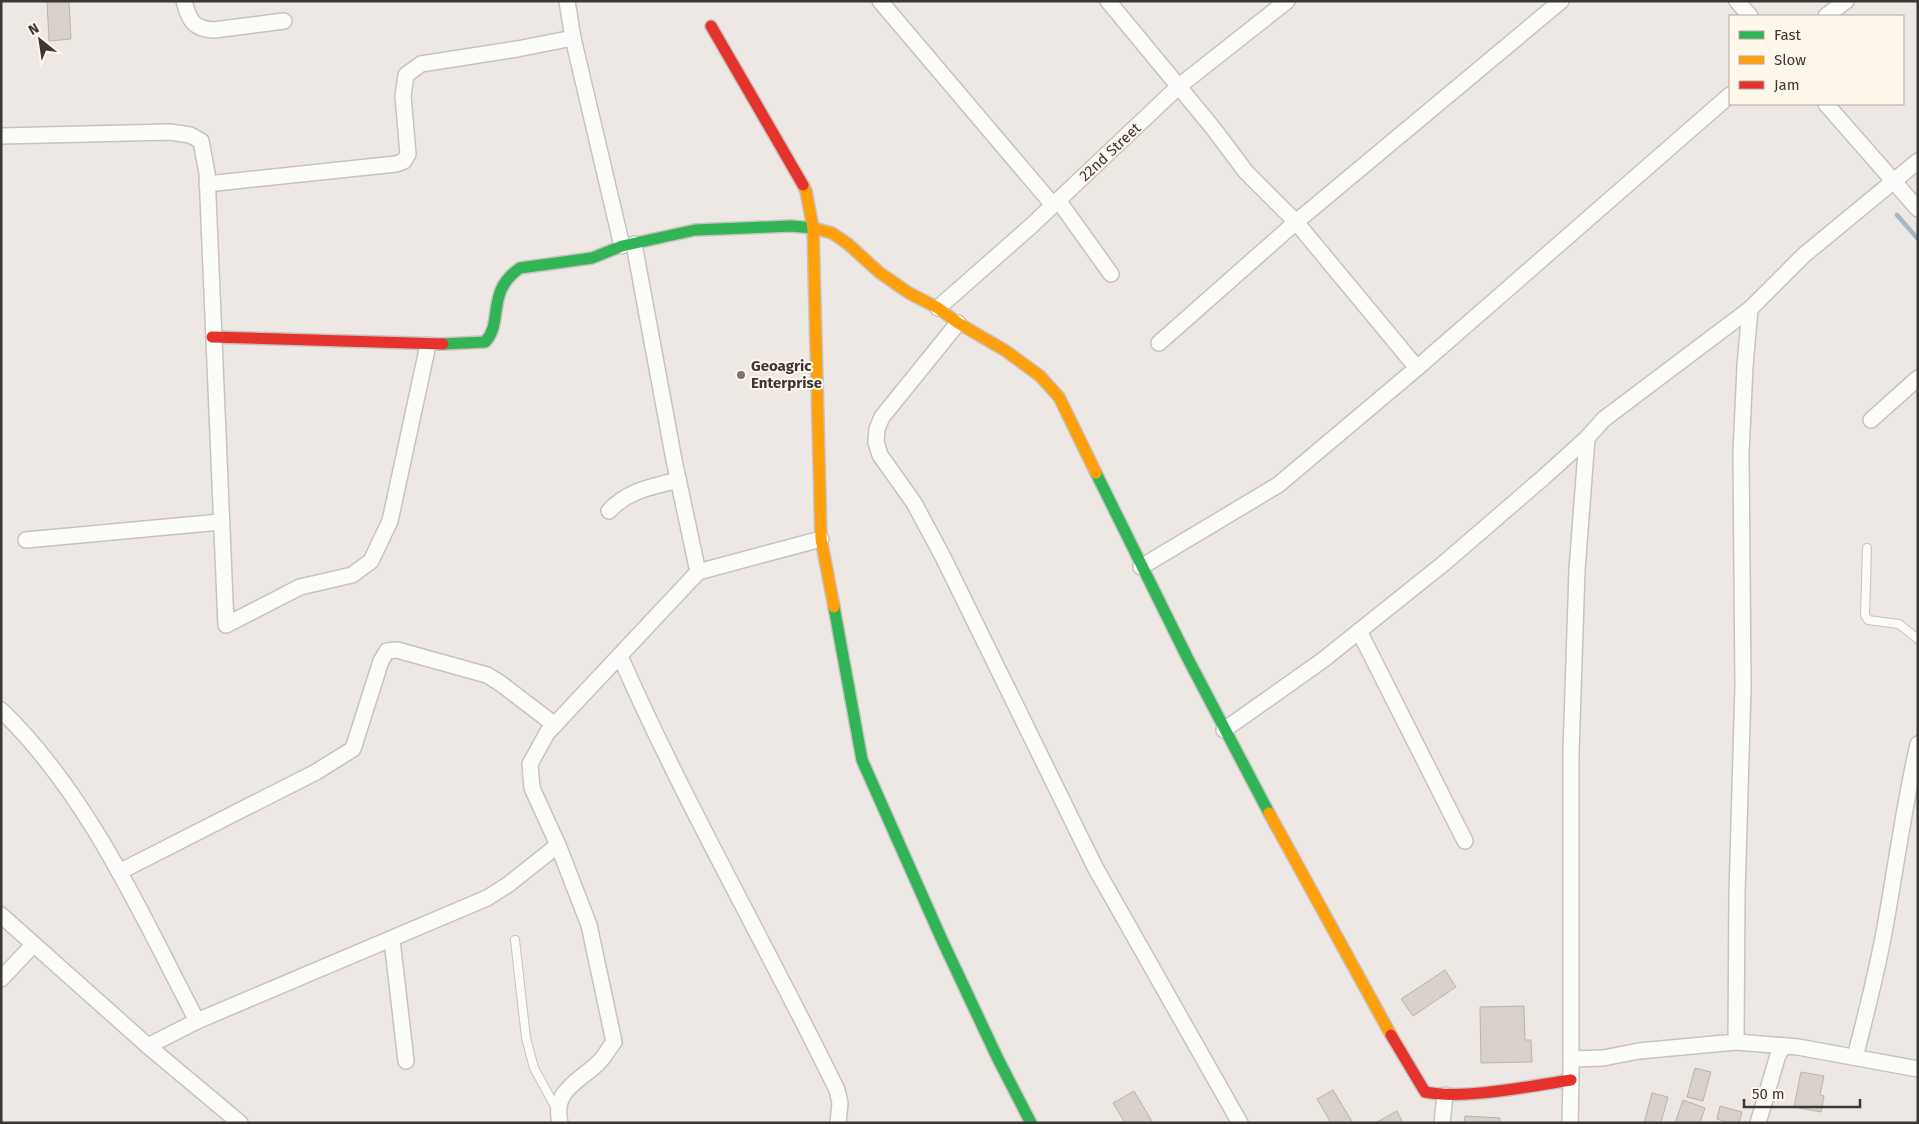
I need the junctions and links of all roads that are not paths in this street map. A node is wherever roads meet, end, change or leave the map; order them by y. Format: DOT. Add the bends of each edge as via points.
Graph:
graph roads {
  1 [pos="184,1"];
  2 [pos="567,1"];
  3 [pos="880,1"];
  4 [pos="1108,1"];
  5 [pos="1287,1"];
  6 [pos="1561,1"];
  7 [pos="1737,1"];
  8 [pos="1846,1"];
  9 [pos="1749,15"];
  10 [pos="1827,15"];
  11 [pos="284,21"];
  12 [pos="711,26"];
  13 [pos="573,38"];
  14 [pos="1178,87"];
  15 [pos="1729,96"];
  16 [pos="1827,105"];
  17 [pos="1,136"];
  18 [pos="1918,161"];
  19 [pos="1893,183"];
  20 [pos="207,184"];
  21 [pos="1056,202"];
  22 [pos="1918,209"];
  23 [pos="1296,222"];
  24 [pos="814,228"];
  25 [pos="628,245"];
  26 [pos="1111,274"];
  27 [pos="938,308"];
  28 [pos="1750,309"];
  29 [pos="958,323"];
  30 [pos="212,337"];
  31 [pos="1159,343"];
  32 [pos="428,344"];
  33 [pos="1417,368"];
  34 [pos="1918,378"];
  35 [pos="1871,420"];
  36 [pos="1587,438"];
  37 [pos="678,480"];
  38 [pos="609,511"];
  39 [pos="220,522"];
  40 [pos="821,539"];
  41 [pos="26,540"];
  42 [pos="1867,548"];
  43 [pos="1141,567"];
  44 [pos="698,572"];
  45 [pos="1359,630"];
  46 [pos="1918,639"];
  47 [pos="620,656"];
  48 [pos="1,710"];
  49 [pos="555,724"];
  50 [pos="1224,730"];
  51 [pos="1918,744"];
  52 [pos="1465,841"];
  53 [pos="558,846"];
  54 [pos="119,872"];
  55 [pos="1,915"];
  56 [pos="392,940"];
  57 [pos="514,940"];
  58 [pos="33,945"];
  59 [pos="1,979"];
  60 [pos="197,1021"];
  61 [pos="1736,1042"];
  62 [pos="148,1046"];
  63 [pos="1784,1046"];
  64 [pos="1855,1057"];
  65 [pos="1571,1059"];
  66 [pos="406,1060"];
  67 [pos="1918,1069"];
  68 [pos="1572,1080"];
  69 [pos="1445,1095"];
  70 [pos="558,1116"];
  71 [pos="240,1123"];
  72 [pos="838,1123"];
  73 [pos="1031,1123"];
  74 [pos="1240,1123"];
  75 [pos="1442,1123"];
  76 [pos="1570,1123"];
  77 [pos="1758,1123"];
  1 -- 11 [label="street" via="187,15 203,30"];
  2 -- 13 [label="street"];
  3 -- 21 [label="street"];
  4 -- 14 [label="street"];
  5 -- 14 [label="street, 22nd Street"];
  6 -- 23 [label="street"];
  7 -- 9 [label="street"];
  8 -- 10 [label="street"];
  12 -- 24 [label="street" via="806,191"];
  13 -- 20 [label="street" via="421,64 406,75 403,96 408,154 404,161"];
  13 -- 25 [label="street"];
  14 -- 21 [label="street, 22nd Street"];
  14 -- 23 [label="street" via="1246,172"];
  15 -- 33 [label="street"];
  16 -- 19 [label="street"];
  17 -- 20 [label="street" via="170,132 190,135 201,141"];
  18 -- 19 [label="street"];
  19 -- 22 [label="street"];
  19 -- 28 [label="street" via="1804,255"];
  20 -- 30 [label="street"];
  21 -- 26 [label="street"];
  21 -- 27 [label="street, 22nd Street"];
  23 -- 31 [label="street"];
  23 -- 33 [label="street"];
  24 -- 25 [label="street" via="695,230"];
  24 -- 27 [label="street" via="832,233 880,273"];
  24 -- 40 [label="street"];
  25 -- 32 [label="street" via="592,258 520,268 510,273 500,286 491,336 485,342"];
  25 -- 37 [label="street"];
  27 -- 29 [label="street"];
  28 -- 36 [label="street" via="1621,405"];
  28 -- 61 [label="street" via="1741,454 1743,686"];
  29 -- 43 [label="street" via="1006,351 1052,387"];
  29 -- 74 [label="street" via="882,417 876,442 880,455 914,503 1096,867"];
  30 -- 32 [label="street"];
  30 -- 39 [label="street"];
  32 -- 39 [label="street" via="390,521 371,561 352,575 300,587 226,625"];
  33 -- 43 [label="street" via="1278,485"];
  34 -- 35 [label="street"];
  36 -- 45 [label="street" via="1450,558"];
  36 -- 65 [label="street" via="1577,570 1571,752"];
  37 -- 38 [label="street" via="633,493 618,501"];
  37 -- 44 [label="street"];
  39 -- 41 [label="street"];
  40 -- 44 [label="street"];
  40 -- 73 [label="street" via="862,760 946,949"];
  42 -- 46 [label="lane" via="1865,615 1875,622 1899,624"];
  43 -- 50 [label="street"];
  44 -- 47 [label="street"];
  45 -- 50 [label="street" via="1323,660"];
  45 -- 52 [label="street"];
  47 -- 49 [label="street"];
  47 -- 72 [label="street" via="652,729 837,1090 840,1103"];
  48 -- 54 [label="street" via="23,731 54,770"];
  49 -- 53 [label="street" via="530,764 532,788"];
  49 -- 54 [label="street" via="486,675 397,650 387,651 352,749 316,772"];
  50 -- 69 [label="street" via="1420,1086 1426,1092"];
  51 -- 64 [label="street" via="1906,797 1887,918"];
  53 -- 56 [label="street" via="487,898"];
  53 -- 70 [label="street" via="589,925 614,1042 601,1060 563,1093"];
  54 -- 60 [label="street"];
  55 -- 58 [label="street"];
  56 -- 60 [label="street"];
  56 -- 66 [label="street"];
  57 -- 70 [label="lane" via="526,1038 534,1068"];
  58 -- 59 [label="street"];
  58 -- 62 [label="street"];
  60 -- 62 [label="street"];
  61 -- 63 [label="street"];
  61 -- 65 [label="street"];
  62 -- 71 [label="street"];
  63 -- 64 [label="street"];
  63 -- 77 [label="street" via="1778,1055"];
  64 -- 67 [label="street"];
  65 -- 68 [label="street"];
  68 -- 69 [label="street"];
  68 -- 76 [label="street"];
  69 -- 75 [label="street"];
}
